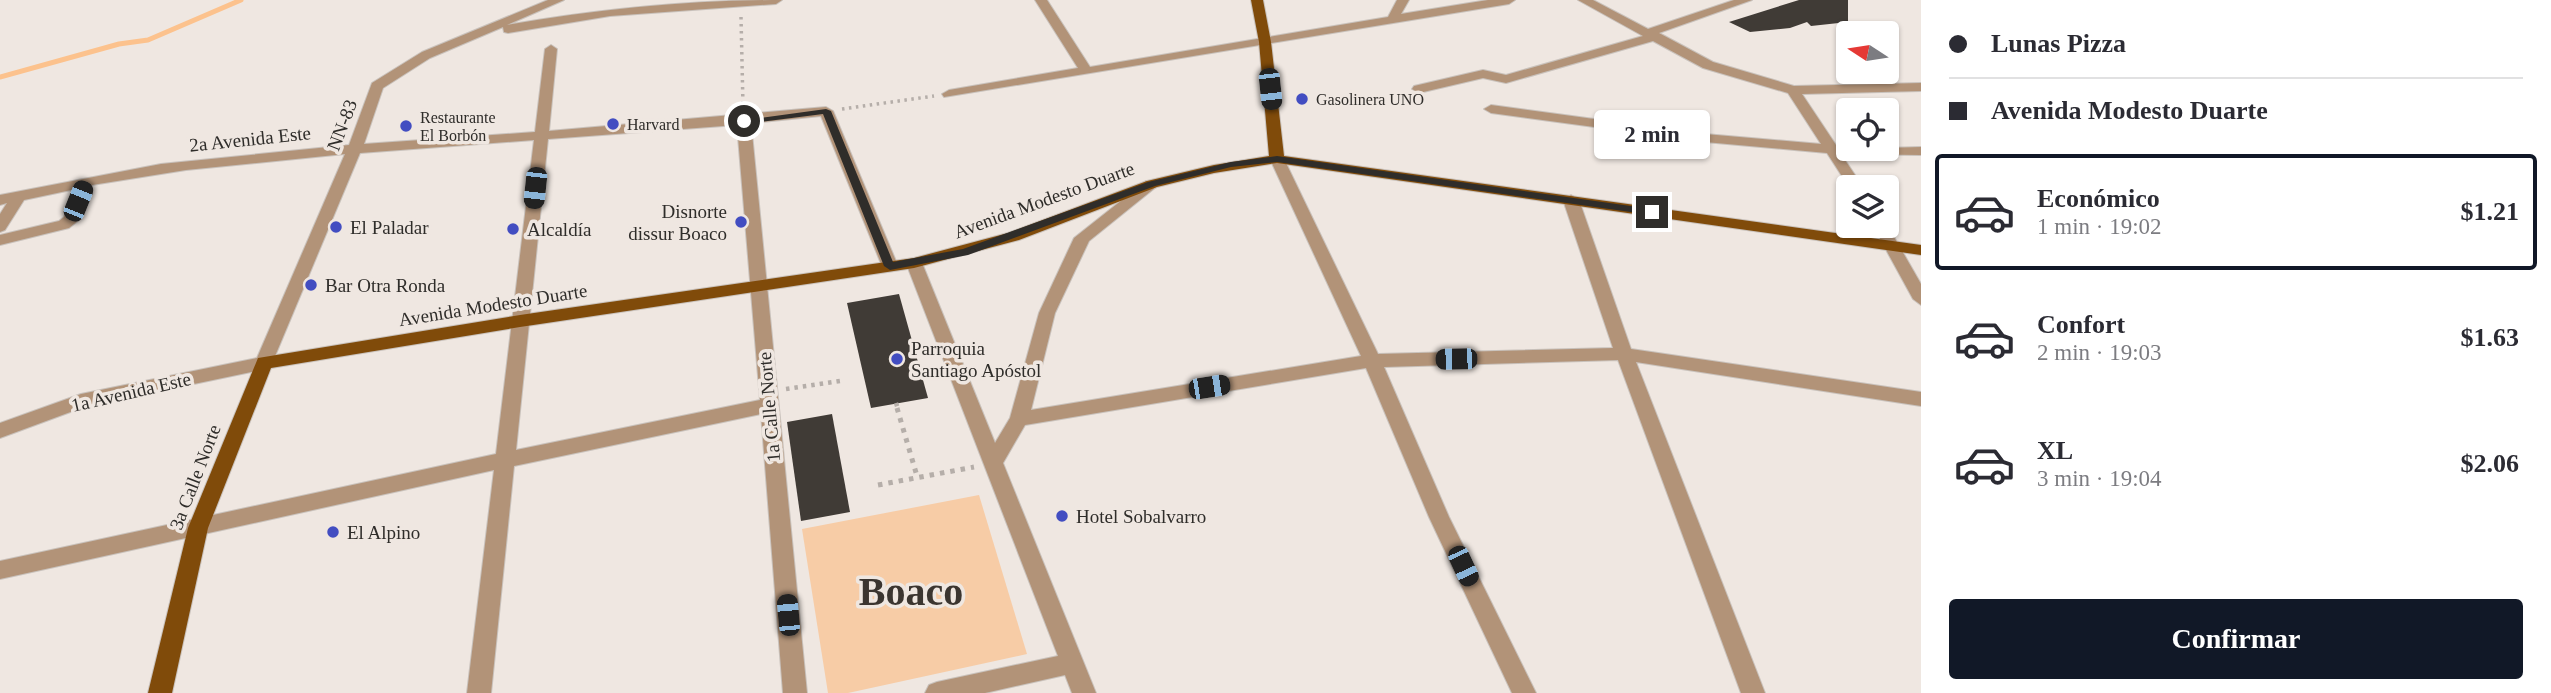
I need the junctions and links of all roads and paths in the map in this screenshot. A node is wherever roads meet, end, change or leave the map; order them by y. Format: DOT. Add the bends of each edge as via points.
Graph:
graph roads {
  1 [pos="558,0"];
  2 [pos="776,0"];
  3 [pos="1027,0"];
  4 [pos="1257,0"];
  5 [pos="1404,0"];
  6 [pos="1510,0"];
  7 [pos="1584,0"];
  8 [pos="1700,0"];
  9 [pos="1746,0"];
  10 [pos="740,1"];
  11 [pos="1043,3"];
  12 [pos="1719,9"];
  13 [pos="1391,20"];
  14 [pos="1653,34"];
  15 [pos="473,35"];
  16 [pos="1265,42"];
  17 [pos="551,49"];
  18 [pos="1086,71"];
  19 [pos="1921,87"];
  20 [pos="1419,89"];
  21 [pos="1793,90"];
  22 [pos="949,94"];
  23 [pos="1491,109"];
  24 [pos="833,110"];
  25 [pos="743,113"];
  26 [pos="541,135"];
  27 [pos="355,148"];
  28 [pos="1832,149"];
  29 [pos="1921,151"];
  30 [pos="1277,159"];
  31 [pos="1848,175"];
  32 [pos="86,182"];
  33 [pos="1151,184"];
  34 [pos="18,197"];
  35 [pos="0,200"];
  36 [pos="1571,200"];
  37 [pos="0,227"];
  38 [pos="1889,238"];
  39 [pos="0,240"];
  40 [pos="1895,247"];
  41 [pos="1921,250"];
  42 [pos="914,263"];
  43 [pos="890,266"];
  44 [pos="1917,282"];
  45 [pos="759,288"];
  46 [pos="1921,299"];
  47 [pos="520,321"];
  48 [pos="1624,355"];
  49 [pos="1373,361"];
  50 [pos="264,363"];
  51 [pos="840,381"];
  52 [pos="769,399"];
  53 [pos="1921,399"];
  54 [pos="896,403"];
  55 [pos="1019,419"];
  56 [pos="0,431"];
  57 [pos="505,460"];
  58 [pos="992,464"];
  59 [pos="917,476"];
  60 [pos="878,485"];
  61 [pos="198,528"];
  62 [pos="0,570"];
  63 [pos="1072,663"];
  64 [pos="951,691"];
  65 [pos="160,693"];
  66 [pos="479,693"];
  67 [pos="795,693"];
  68 [pos="1084,693"];
  69 [pos="1524,693"];
  70 [pos="1753,693"];
  1 -- 15 [label="street, NN-83 / NN-83"];
  2 -- 10 [label="street"];
  3 -- 11 [label="street"];
  4 -- 16 [label="main road"];
  5 -- 13 [label="street"];
  6 -- 13 [label="street"];
  7 -- 14 [label="street"];
  8 -- 12 [label="street"];
  9 -- 12 [label="street"];
  10 -- 15 [label="street" via="610,12"];
  10 -- 25 [label="path"];
  11 -- 18 [label="street"];
  12 -- 14 [label="street"];
  13 -- 16 [label="street"];
  14 -- 20 [label="street" via="1506,79 1483,74"];
  14 -- 21 [label="street" via="1708,65"];
  15 -- 27 [label="street, NN-83 / NN-83" via="382,81"];
  16 -- 18 [label="street"];
  16 -- 30 [label="main road"];
  17 -- 26 [label="street"];
  18 -- 22 [label="street"];
  19 -- 21 [label="street"];
  21 -- 28 [label="street"];
  22 -- 24 [label="path"];
  23 -- 28 [label="street"];
  24 -- 25 [label="street, 2a Avenida Este"];
  24 -- 43 [label="street"];
  25 -- 26 [label="street, 2a Avenida Este"];
  25 -- 45 [label="street, 1a Calle Norte"];
  26 -- 27 [label="street, 2a Avenida Este"];
  26 -- 47 [label="street"];
  27 -- 32 [label="street, 2a Avenida Este" via="142,170"];
  27 -- 50 [label="street, NN-83 / NN-83"];
  28 -- 29 [label="street"];
  28 -- 31 [label="street"];
  30 -- 33 [label="main road, Avenida Modesto Duarte" via="1231,164"];
  30 -- 36 [label="main road, Avenida Modesto Duarte"];
  30 -- 49 [label="street"];
  32 -- 34 [label="street, 2a Avenida Este"];
  32 -- 39 [label="street" via="71,220 57,228"];
  33 -- 42 [label="main road, Avenida Modesto Duarte" via="1030,231"];
  33 -- 55 [label="street" via="1082,238 1047,313"];
  34 -- 35 [label="street, 2a Avenida Este"];
  34 -- 37 [label="street"];
  36 -- 40 [label="main road, Avenida Modesto Duarte"];
  36 -- 48 [label="street"];
  38 -- 40 [label="street"];
  40 -- 41 [label="main road, Avenida Modesto Duarte"];
  40 -- 44 [label="street"];
  42 -- 43 [label="main road, Avenida Modesto Duarte"];
  42 -- 58 [label="street"];
  43 -- 45 [label="main road, Avenida Modesto Duarte"];
  44 -- 46 [label="street"];
  45 -- 47 [label="main road, Avenida Modesto Duarte"];
  45 -- 52 [label="street, 1a Calle Norte"];
  47 -- 50 [label="main road, Avenida Modesto Duarte"];
  47 -- 57 [label="street"];
  48 -- 49 [label="street"];
  48 -- 53 [label="street"];
  48 -- 70 [label="street"];
  49 -- 55 [label="street"];
  49 -- 69 [label="street" via="1439,517"];
  50 -- 56 [label="street, 1a Avenida Este" via="81,401"];
  50 -- 61 [label="main road, 3a Calle Norte"];
  51 -- 52 [label="path"];
  52 -- 57 [label="street"];
  52 -- 67 [label="street, 1a Calle Norte"];
  54 -- 59 [label="path"];
  55 -- 58 [label="street"];
  57 -- 61 [label="street"];
  57 -- 66 [label="street"];
  58 -- 59 [label="path"];
  58 -- 63 [label="street"];
  59 -- 60 [label="path"];
  61 -- 62 [label="street"];
  61 -- 65 [label="main road, 3a Calle Norte"];
  63 -- 64 [label="street"];
  63 -- 68 [label="street"];
}
